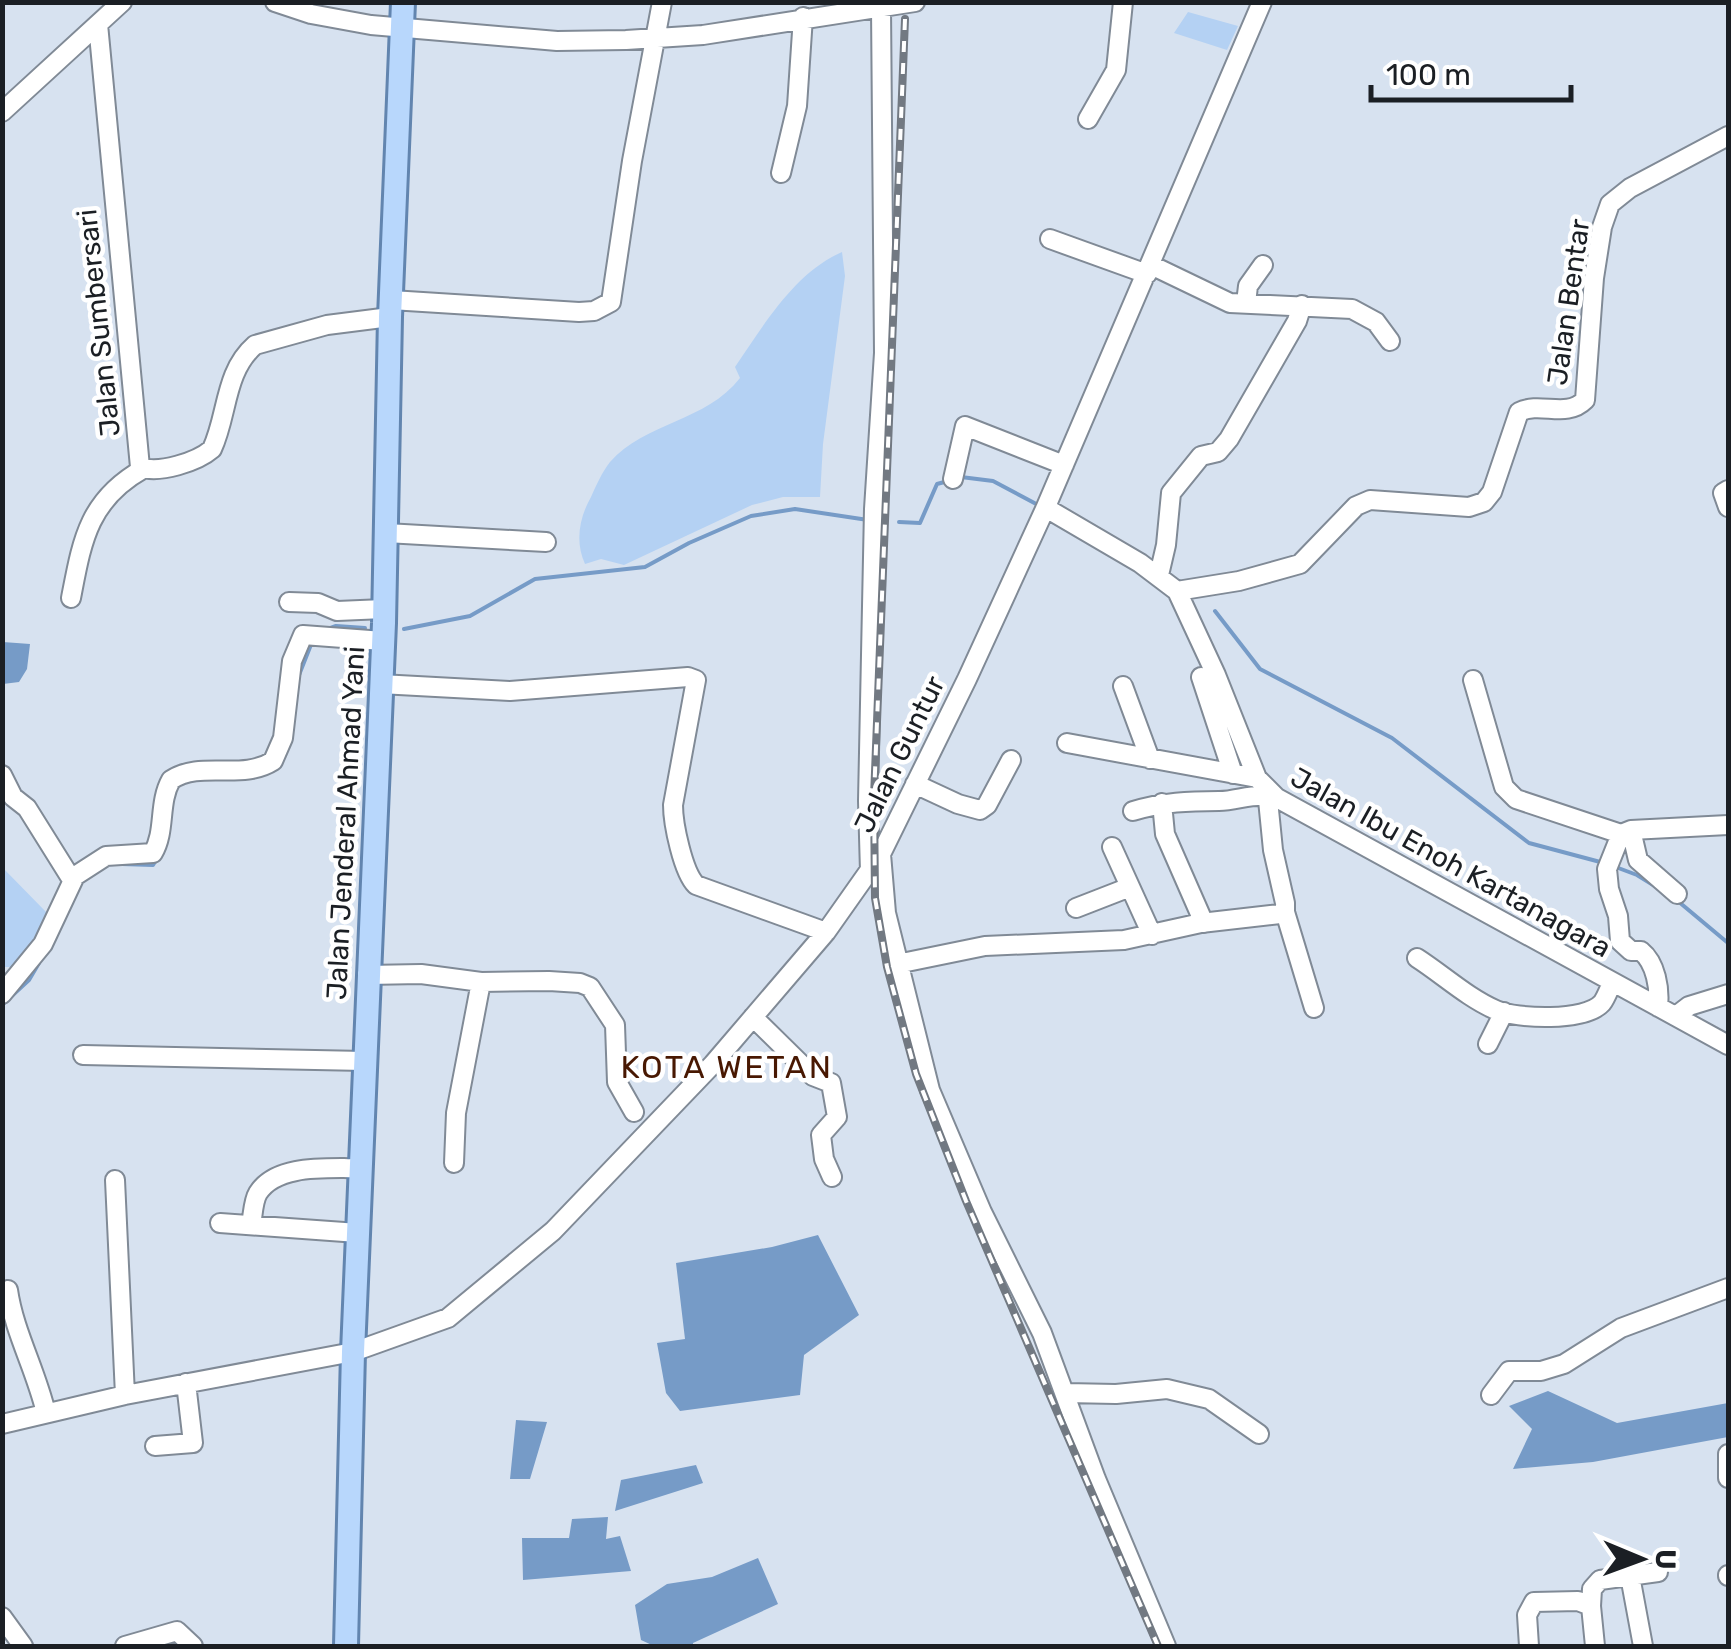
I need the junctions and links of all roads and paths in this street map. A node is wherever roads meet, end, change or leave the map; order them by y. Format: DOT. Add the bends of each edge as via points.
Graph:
graph roads {
  1 [pos="122,2"];
  2 [pos="275,2"];
  3 [pos="404,2"];
  4 [pos="662,2"];
  5 [pos="915,2"];
  6 [pos="1124,2"];
  7 [pos="1262,2"];
  8 [pos="881,8"];
  9 [pos="803,17"];
  10 [pos="98,24"];
  11 [pos="402,27"];
  12 [pos="656,38"];
  13 [pos="2,112"];
  14 [pos="1088,119"];
  15 [pos="1728,136"];
  16 [pos="782,173"];
  17 [pos="1050,239"];
  18 [pos="1264,265"];
  19 [pos="1149,270"];
  20 [pos="1246,303"];
  21 [pos="1302,306"];
  22 [pos="390,308"];
  23 [pos="1390,341"];
  24 [pos="1064,465"];
  25 [pos="143,469"];
  26 [pos="953,479"];
  27 [pos="1728,490"];
  28 [pos="1728,507"];
  29 [pos="1046,509"];
  30 [pos="386,533"];
  31 [pos="546,542"];
  32 [pos="1159,575"];
  33 [pos="1177,591"];
  34 [pos="71,598"];
  35 [pos="288,602"];
  36 [pos="384,610"];
  37 [pos="383,640"];
  38 [pos="1201,677"];
  39 [pos="1472,680"];
  40 [pos="380,684"];
  41 [pos="1123,686"];
  42 [pos="1067,742"];
  43 [pos="1150,759"];
  44 [pos="1011,760"];
  45 [pos="1233,774"];
  46 [pos="2,775"];
  47 [pos="915,784"];
  48 [pos="1264,788"];
  49 [pos="1162,803"];
  50 [pos="1133,811"];
  51 [pos="1728,825"];
  52 [pos="1626,832"];
  53 [pos="1112,847"];
  54 [pos="880,854"];
  55 [pos="870,872"];
  56 [pos="72,880"];
  57 [pos="1130,887"];
  58 [pos="1678,894"];
  59 [pos="1076,908"];
  60 [pos="1285,912"];
  61 [pos="1204,923"];
  62 [pos="826,932"];
  63 [pos="1152,935"];
  64 [pos="1417,958"];
  65 [pos="897,964"];
  66 [pos="368,975"];
  67 [pos="481,982"];
  68 [pos="1612,982"];
  69 [pos="2,994"];
  70 [pos="1728,994"];
  71 [pos="1314,1008"];
  72 [pos="1658,1008"];
  73 [pos="1504,1012"];
  74 [pos="1676,1016"];
  75 [pos="753,1018"];
  76 [pos="1488,1044"];
  77 [pos="1728,1045"];
  78 [pos="84,1055"];
  79 [pos="364,1061"];
  80 [pos="640,1120"];
  81 [pos="454,1163"];
  82 [pos="360,1168"];
  83 [pos="832,1178"];
  84 [pos="115,1180"];
  85 [pos="220,1223"];
  86 [pos="251,1225"];
  87 [pos="358,1233"];
  88 [pos="1728,1288"];
  89 [pos="8,1290"];
  90 [pos="353,1352"];
  91 [pos="186,1384"];
  92 [pos="1066,1392"];
  93 [pos="125,1395"];
  94 [pos="1490,1395"];
  95 [pos="46,1413"];
  96 [pos="2,1424"];
  97 [pos="1258,1434"];
  98 [pos="155,1446"];
  99 [pos="1728,1454"];
  100 [pos="1728,1478"];
  101 [pos="1658,1572"];
  102 [pos="1630,1576"];
  103 [pos="1591,1606"];
  104 [pos="2,1617"];
  105 [pos="23,1646"];
  106 [pos="125,1646"];
  107 [pos="193,1646"];
  108 [pos="346,1646"];
  109 [pos="1166,1646"];
  110 [pos="1529,1646"];
  111 [pos="1595,1646"];
  112 [pos="1643,1646"];
  1 -- 10 [label="street"];
  2 -- 11 [label="street"];
  3 -- 11 [label="main road, Jalan Jenderal Ahmad Yani"];
  4 -- 12 [label="street"];
  5 -- 8 [label="street"];
  6 -- 14 [label="street" via="1116,70"];
  7 -- 19 [label="street, Jalan Guntur"];
  8 -- 9 [label="street"];
  8 -- 55 [label="street" via="884,353 874,510"];
  9 -- 12 [label="street"];
  9 -- 16 [label="street"];
  10 -- 13 [label="street"];
  10 -- 25 [label="street, Jalan Sumbersari"];
  11 -- 12 [label="street" via="557,40"];
  11 -- 22 [label="main road, Jalan Jenderal Ahmad Yani"];
  12 -- 22 [label="street" via="611,302 594,312"];
  15 -- 33 [label="street, Jalan Bentar" via="1610,204 1594,278 1584,400 1570,410 1519,412 1484,502 1469,507 1370,500 1356,506 1300,564"];
  17 -- 19 [label="street"];
  18 -- 20 [label="street" via="1248,286"];
  19 -- 20 [label="street" via="1219,300"];
  19 -- 24 [label="street, Jalan Guntur"];
  20 -- 21 [label="street"];
  21 -- 23 [label="street" via="1359,312"];
  21 -- 32 [label="street" via="1229,438 1218,452 1201,456 1171,494"];
  22 -- 25 [label="street, Jalan Sumbersari" via="255,345 229,387 212,449"];
  22 -- 30 [label="main road, Jalan Jenderal Ahmad Yani"];
  24 -- 26 [label="street" via="966,426"];
  24 -- 29 [label="street, Jalan Guntur"];
  25 -- 34 [label="street" via="108,492 92,517"];
  27 -- 28 [label="street"];
  29 -- 32 [label="street, Jalan Ibu Enoh Kartanagara"];
  29 -- 47 [label="street, Jalan Guntur"];
  30 -- 31 [label="street"];
  30 -- 36 [label="main road, Jalan Jenderal Ahmad Yani"];
  32 -- 33 [label="street, Jalan Ibu Enoh Kartanagara"];
  33 -- 48 [label="street, Jalan Ibu Enoh Kartanagara"];
  35 -- 36 [label="street" via="333,611"];
  36 -- 37 [label="main road, Jalan Jenderal Ahmad Yani"];
  37 -- 40 [label="main road, Jalan Jenderal Ahmad Yani"];
  37 -- 56 [label="street" via="304,635 292,661 273,762 249,771 178,776 168,784 152,853 106,856"];
  38 -- 45 [label="street"];
  39 -- 52 [label="street" via="1504,787 1516,798"];
  40 -- 62 [label="street" via="510,691 696,680 672,805 691,881"];
  40 -- 66 [label="main road, Jalan Jenderal Ahmad Yani"];
  41 -- 43 [label="street"];
  42 -- 43 [label="street"];
  43 -- 45 [label="street"];
  44 -- 47 [label="street" via="980,810"];
  45 -- 48 [label="street"];
  46 -- 56 [label="street"];
  47 -- 54 [label="street, Jalan Guntur"];
  48 -- 49 [label="street"];
  48 -- 60 [label="street"];
  48 -- 68 [label="street, Jalan Ibu Enoh Kartanagara"];
  49 -- 50 [label="street"];
  49 -- 61 [label="street" via="1166,834"];
  51 -- 52 [label="street"];
  52 -- 58 [label="street" via="1638,860"];
  52 -- 72 [label="street" via="1610,862 1609,890 1620,941 1647,955 1660,991"];
  53 -- 57 [label="street"];
  54 -- 55 [label="street, Jalan Guntur"];
  54 -- 65 [label="street"];
  55 -- 62 [label="street, Jalan Guntur"];
  56 -- 69 [label="street" via="42,944"];
  57 -- 59 [label="street"];
  57 -- 63 [label="street"];
  60 -- 61 [label="street"];
  60 -- 71 [label="street"];
  61 -- 63 [label="street"];
  62 -- 75 [label="street, Jalan Guntur"];
  63 -- 65 [label="street" via="985,946"];
  64 -- 73 [label="street"];
  65 -- 92 [label="street" via="930,1090"];
  66 -- 67 [label="street"];
  66 -- 79 [label="main road, Jalan Jenderal Ahmad Yani"];
  67 -- 80 [label="street" via="590,987 615,1024 617,1082"];
  67 -- 81 [label="street" via="456,1113"];
  68 -- 72 [label="street, Jalan Ibu Enoh Kartanagara"];
  68 -- 73 [label="street" via="1600,1006 1584,1013"];
  70 -- 74 [label="street"];
  72 -- 74 [label="street, Jalan Ibu Enoh Kartanagara"];
  73 -- 76 [label="street"];
  74 -- 77 [label="street, Jalan Ibu Enoh Kartanagara"];
  75 -- 80 [label="street, Jalan Guntur" via="713,1064"];
  75 -- 83 [label="street" via="834,1089 838,1117 821,1135"];
  78 -- 79 [label="street"];
  79 -- 82 [label="main road, Jalan Jenderal Ahmad Yani"];
  80 -- 90 [label="street, Jalan Guntur" via="552,1231 464,1307 432,1326"];
  82 -- 86 [label="street" via="278,1176 256,1196"];
  82 -- 87 [label="main road, Jalan Jenderal Ahmad Yani"];
  84 -- 93 [label="street"];
  85 -- 86 [label="street"];
  86 -- 87 [label="street"];
  87 -- 90 [label="main road, Jalan Jenderal Ahmad Yani"];
  88 -- 94 [label="street" via="1622,1328 1564,1364 1509,1371"];
  89 -- 95 [label="street"];
  90 -- 91 [label="street, Jalan Guntur"];
  90 -- 108 [label="main road, Jalan Jenderal Ahmad Yani"];
  91 -- 93 [label="street, Jalan Guntur"];
  91 -- 98 [label="street" via="193,1443"];
  92 -- 97 [label="street" via="1166,1389 1209,1399"];
  92 -- 109 [label="street"];
  93 -- 95 [label="street, Jalan Guntur"];
  95 -- 96 [label="street, Jalan Guntur"];
  99 -- 100 [label="street"];
  101 -- 102 [label="street"];
  102 -- 103 [label="street" via="1594,1584"];
  102 -- 112 [label="street"];
  103 -- 110 [label="street" via="1534,1602 1527,1615"];
  103 -- 111 [label="street"];
  104 -- 105 [label="street"];
  106 -- 107 [label="street" via="177,1631"];
}
